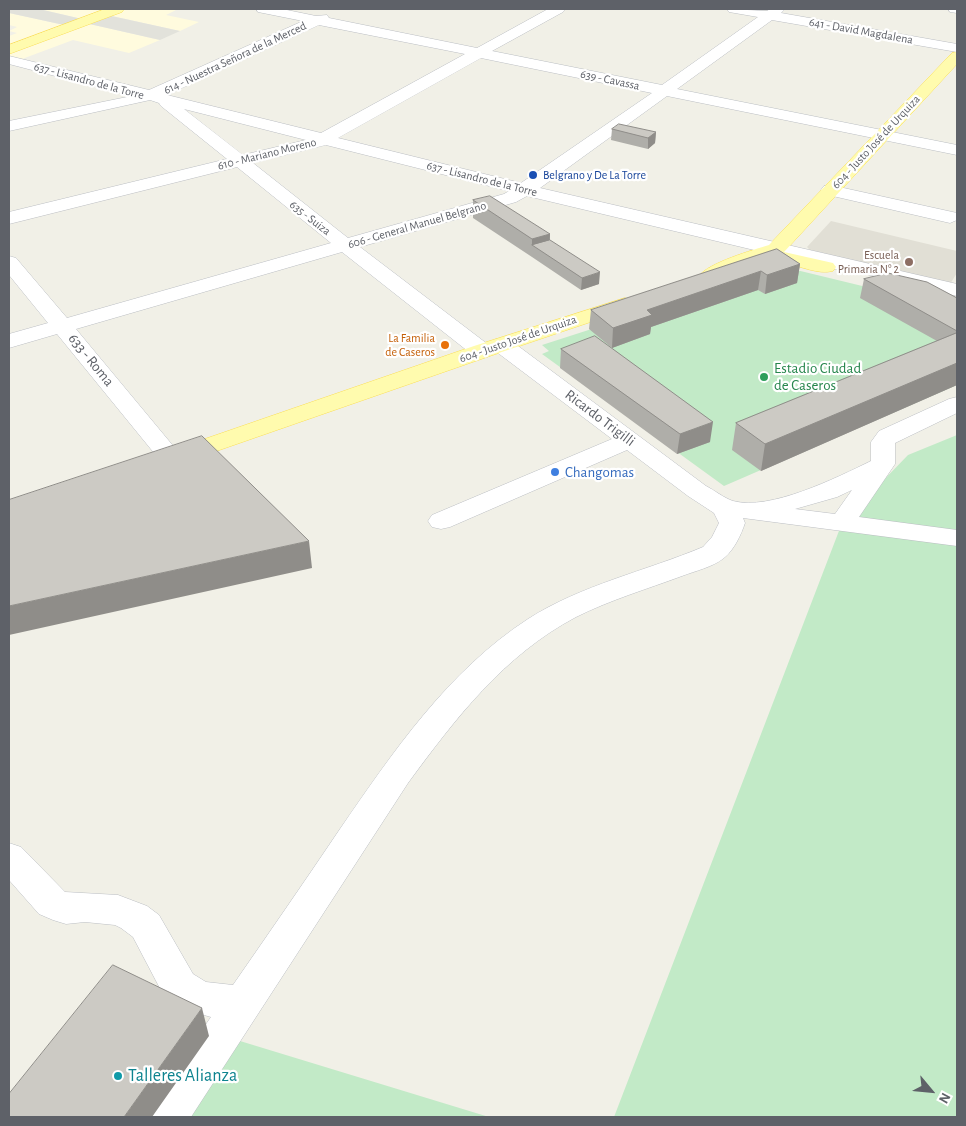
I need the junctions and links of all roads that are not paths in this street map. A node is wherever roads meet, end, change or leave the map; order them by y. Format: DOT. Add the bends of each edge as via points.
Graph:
graph roads {
  1 [pos="117,9"];
  2 [pos="262,9"];
  3 [pos="341,9"];
  4 [pos="558,9"];
  5 [pos="734,9"];
  6 [pos="774,12"];
  7 [pos="317,20"];
  8 [pos="957,48"];
  9 [pos="9,50"];
  10 [pos="481,53"];
  11 [pos="957,56"];
  12 [pos="9,60"];
  13 [pos="665,91"];
  14 [pos="148,96"];
  15 [pos="166,100"];
  16 [pos="9,126"];
  17 [pos="882,135"];
  18 [pos="325,139"];
  19 [pos="957,150"];
  20 [pos="240,162"];
  21 [pos="526,190"];
  22 [pos="830,190"];
  23 [pos="950,217"];
  24 [pos="9,218"];
  25 [pos="345,245"];
  26 [pos="776,249"];
  27 [pos="9,262"];
  28 [pos="828,265"];
  29 [pos="718,273"];
  30 [pos="690,282"];
  31 [pos="957,290"];
  32 [pos="643,298"];
  33 [pos="957,298"];
  34 [pos="957,305"];
  35 [pos="63,326"];
  36 [pos="9,341"];
  37 [pos="492,348"];
  38 [pos="957,404"];
  39 [pos="630,440"];
  40 [pos="162,462"];
  41 [pos="884,464"];
  42 [pos="725,508"];
  43 [pos="756,512"];
  44 [pos="440,521"];
  45 [pos="842,523"];
  46 [pos="957,538"];
  47 [pos="9,857"];
  48 [pos="242,1004"];
  49 [pos="167,1117"];
  1 -- 9 [label="main road"];
  2 -- 7 [label="street, 639 - Cavassa"];
  3 -- 7 [label="street, 614 - Nuestra Señora de la Merced"];
  4 -- 10 [label="street, 610 - Mariano Moreno"];
  5 -- 6 [label="street, 641 - David Magdalena"];
  6 -- 8 [label="street, 641 - David Magdalena"];
  6 -- 13 [label="street, 606 - General Manuel Belgrano"];
  7 -- 10 [label="street, 639 - Cavassa"];
  7 -- 14 [label="street, 614 - Nuestra Señora de la Merced"];
  10 -- 13 [label="street, 639 - Cavassa"];
  10 -- 18 [label="street, 610 - Mariano Moreno"];
  11 -- 17 [label="main road, 604 - Justo José de Urquiza"];
  12 -- 14 [label="street, 637 - Lisandro de la Torre"];
  13 -- 17 [label="street, 639 - Cavassa"];
  13 -- 21 [label="street, 606 - General Manuel Belgrano"];
  14 -- 15 [label="street, 637 - Lisandro de la Torre"];
  14 -- 16 [label="street, 614 - Nuestra Señora de la Merced"];
  15 -- 18 [label="street, 637 - Lisandro de la Torre"];
  15 -- 20 [label="street, 635 - Suiza" via="168,105"];
  17 -- 19 [label="street, 639 - Cavassa"];
  17 -- 22 [label="main road, 604 - Justo José de Urquiza"];
  18 -- 20 [label="street, 610 - Mariano Moreno"];
  18 -- 21 [label="street, 637 - Lisandro de la Torre"];
  20 -- 24 [label="street, 610 - Mariano Moreno"];
  20 -- 25 [label="street, 635 - Suiza"];
  21 -- 25 [label="street, 606 - General Manuel Belgrano" via="510,198"];
  21 -- 26 [label="street, 637 - Lisandro de la Torre"];
  22 -- 23 [label="street"];
  22 -- 26 [label="main road, 604 - Justo José de Urquiza"];
  25 -- 35 [label="street, 606 - General Manuel Belgrano"];
  25 -- 37 [label="street, 635 - Suiza"];
  26 -- 28 [label="street, 637 - Lisandro de la Torre"];
  26 -- 29 [label="main road, 604 - Justo José de Urquiza"];
  27 -- 35 [label="street, 633 - Roma"];
  28 -- 29 [label="main road" via="779,258"];
  28 -- 31 [label="street, 637 - Lisandro de la Torre" via="866,268"];
  28 -- 33 [label="street"];
  28 -- 34 [label="street, 637 - Lisandro de la Torre" via="857,280"];
  29 -- 30 [label="main road, 604 - Justo José de Urquiza"];
  32 -- 37 [label="main road, 604 - Justo José de Urquiza"];
  35 -- 36 [label="street, 606 - General Manuel Belgrano"];
  35 -- 40 [label="street, 633 - Roma"];
  37 -- 39 [label="street, Ricardo Trigilli"];
  37 -- 40 [label="main road, 604 - Justo José de Urquiza"];
  38 -- 41 [label="street" via="888,436 882,442"];
  39 -- 42 [label="street, Ricardo Trigilli"];
  39 -- 44 [label="street"];
  41 -- 43 [label="street" via="828,492"];
  41 -- 45 [label="street"];
  42 -- 43 [label="street"];
  42 -- 48 [label="street" via="732,523 722,544 713,553 567,610 503,651 469,684 396,774"];
  43 -- 45 [label="street"];
  45 -- 46 [label="street"];
  47 -- 48 [label="street" via="52,903 66,909 118,910 146,926 178,986 204,999"];
  48 -- 49 [label="street"];
}
